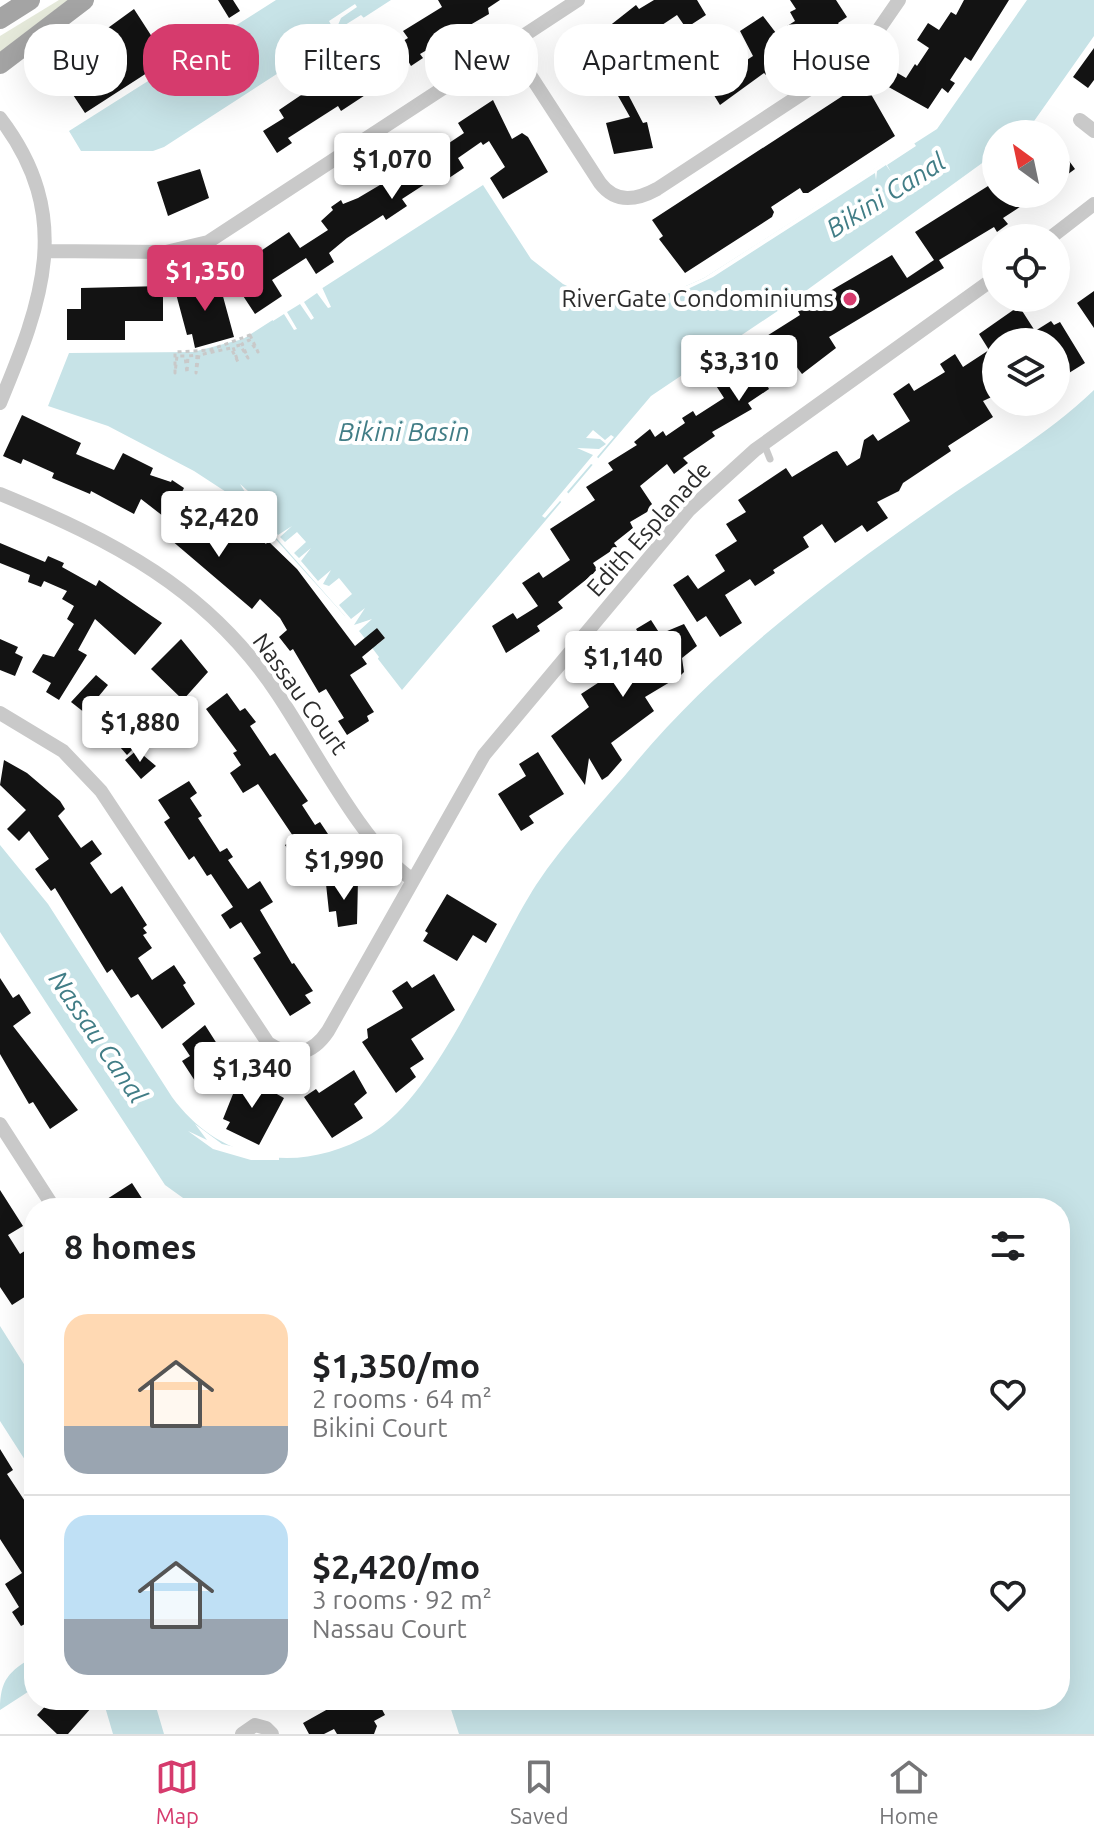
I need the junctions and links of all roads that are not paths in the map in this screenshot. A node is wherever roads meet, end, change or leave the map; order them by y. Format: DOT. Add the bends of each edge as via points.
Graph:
graph roads {
  1 [pos="30,0"];
  2 [pos="84,0"];
  3 [pos="578,0"];
  4 [pos="899,0"];
  5 [pos="3,17"];
  6 [pos="538,26"];
  7 [pos="0,64"];
  8 [pos="538,87"];
  9 [pos="431,96"];
  10 [pos="0,118"];
  11 [pos="1080,120"];
  12 [pos="1094,131"];
  13 [pos="1094,204"];
  14 [pos="1068,224"];
  15 [pos="45,251"];
  16 [pos="982,287"];
  17 [pos="0,403"];
  18 [pos="764,444"];
  19 [pos="770,459"];
  20 [pos="0,494"];
  21 [pos="0,713"];
  22 [pos="412,879"];
  23 [pos="0,1124"];
  24 [pos="48,1198"];
  25 [pos="242,1734"];
  26 [pos="272,1734"];
  1 -- 5 [label="main road"];
  2 -- 7 [label="main road"];
  3 -- 6 [label="street"];
  4 -- 8 [label="street" via="852,61 657,189 628,199 605,191"];
  9 -- 15 [label="street" via="208,242 166,252"];
  10 -- 15 [label="street" via="35,189"];
  11 -- 12 [label="street"];
  13 -- 14 [label="street"];
  15 -- 17 [label="street" via="36,312"];
  16 -- 18 [label="street, Edith Esplanade"];
  18 -- 19 [label="lane"];
  18 -- 22 [label="street, Edith Esplanade" via="740,473 687,512 505,728 464,786"];
  20 -- 22 [label="street, Nassau Court" via="117,545 170,581 216,622 264,673 379,848"];
  21 -- 22 [label="street, Edith Esplanade" via="47,740 89,776 257,1032 283,1052 303,1053 321,1042"];
  23 -- 24 [label="street"];
  25 -- 26 [label="street" via="255,1725"];
}
